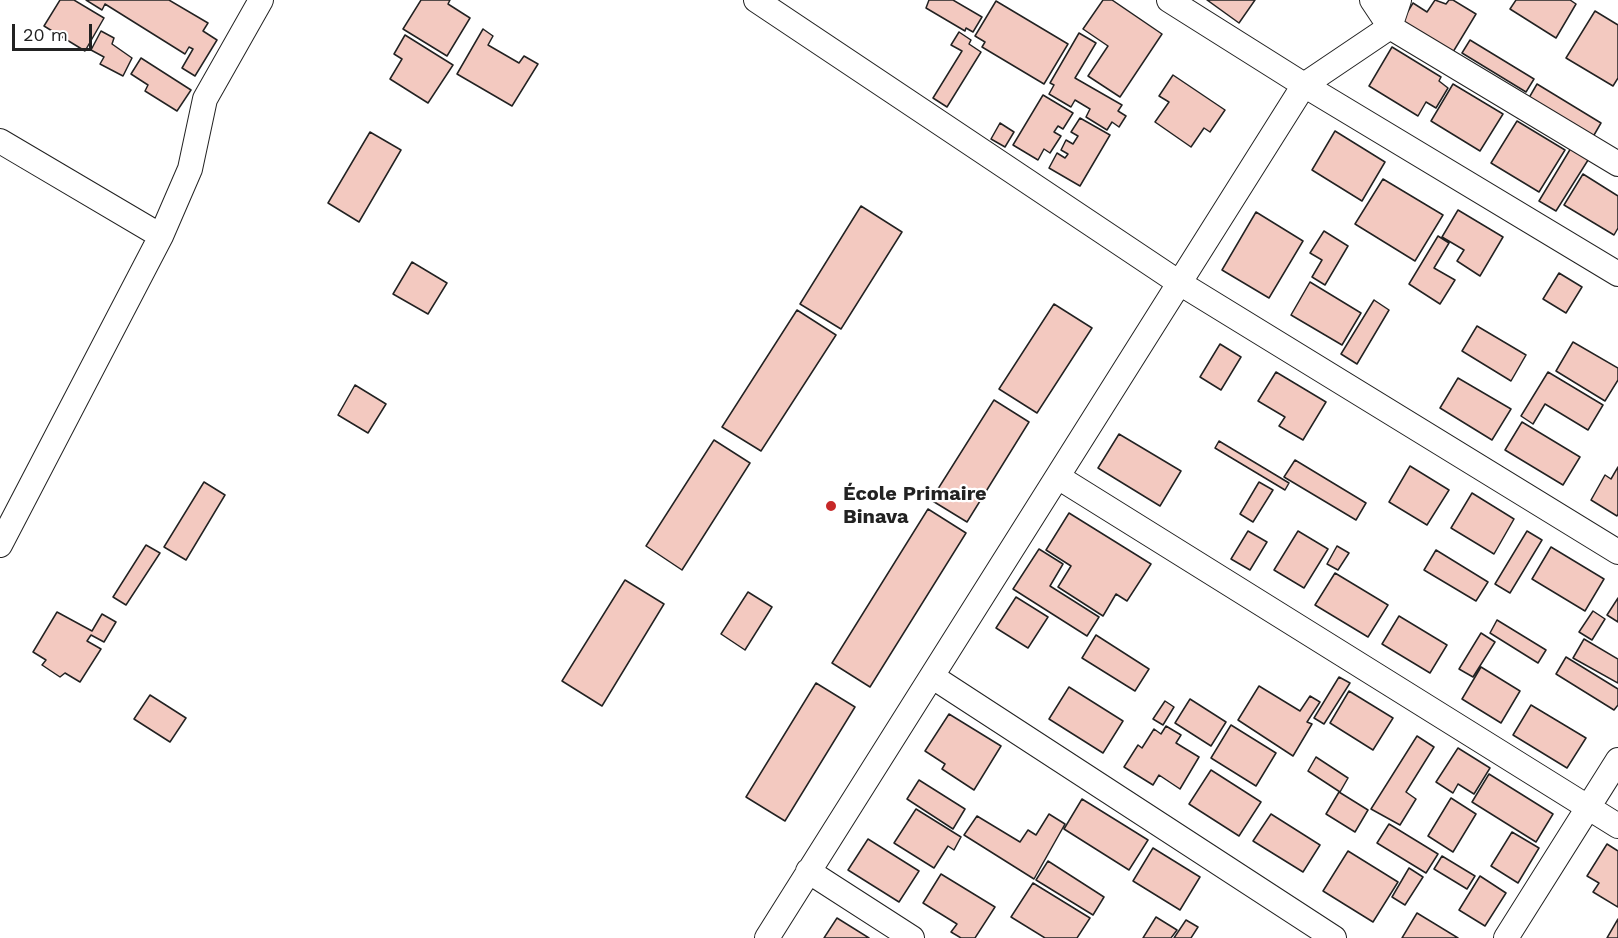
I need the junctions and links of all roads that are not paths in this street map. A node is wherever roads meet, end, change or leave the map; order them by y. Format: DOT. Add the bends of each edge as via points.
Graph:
graph roads {
  1 [pos="261,0"];
  2 [pos="756,0"];
  3 [pos="1169,0"];
  4 [pos="1372,0"];
  5 [pos="1400,0"];
  6 [pos="1390,27"];
  7 [pos="1304,85"];
  8 [pos="0,141"];
  9 [pos="1618,164"];
  10 [pos="161,236"];
  11 [pos="1618,274"];
  12 [pos="1178,282"];
  13 [pos="1058,477"];
  14 [pos="0,545"];
  15 [pos="1618,552"];
  16 [pos="933,677"];
  17 [pos="1618,760"];
  18 [pos="1589,808"];
  19 [pos="1618,826"];
  20 [pos="808,871"];
  21 [pos="767,938"];
  22 [pos="912,938"];
  23 [pos="1334,938"];
  24 [pos="1506,938"];
  1 -- 10 [label="street" via="205,99 190,169"];
  2 -- 12 [label="street"];
  3 -- 7 [label="street"];
  4 -- 6 [label="street"];
  5 -- 6 [label="street"];
  6 -- 7 [label="street"];
  6 -- 9 [label="street"];
  7 -- 11 [label="street"];
  7 -- 12 [label="street"];
  8 -- 10 [label="street"];
  10 -- 14 [label="street"];
  12 -- 13 [label="street"];
  12 -- 15 [label="street"];
  13 -- 16 [label="street"];
  13 -- 18 [label="street"];
  16 -- 20 [label="street"];
  16 -- 23 [label="street"];
  17 -- 18 [label="street"];
  18 -- 19 [label="street"];
  18 -- 24 [label="street"];
  20 -- 21 [label="street"];
  20 -- 22 [label="street"];
}
